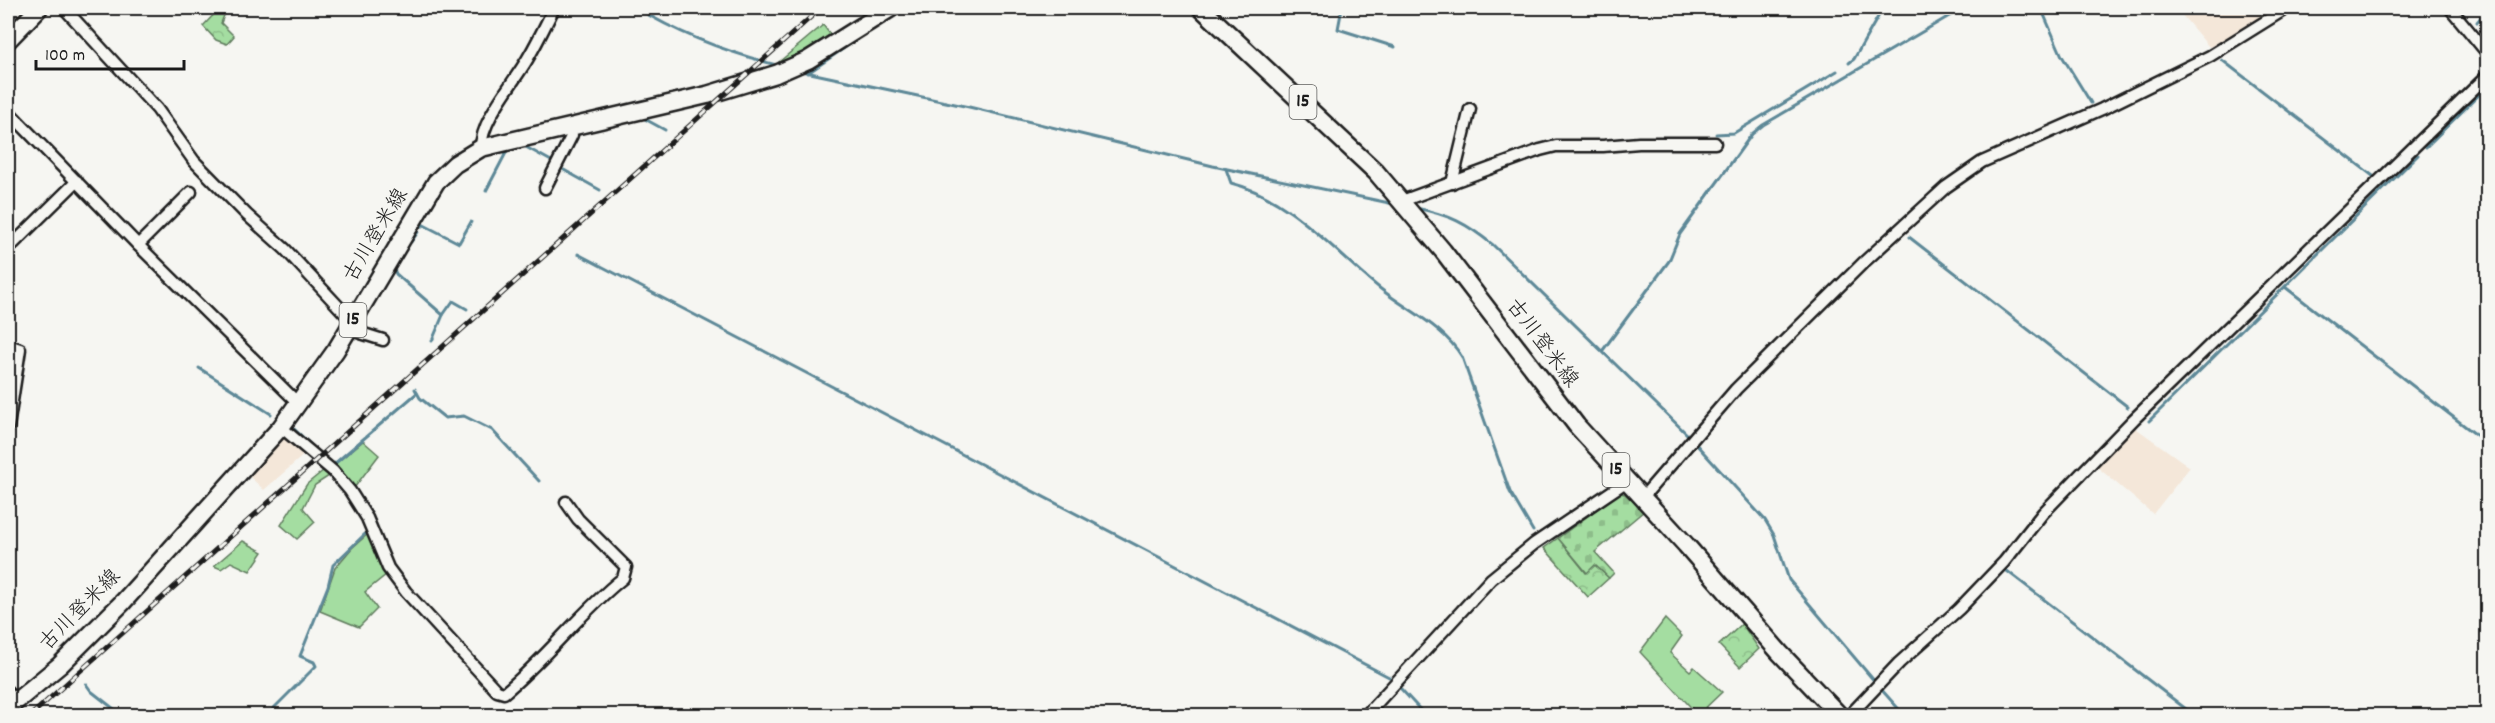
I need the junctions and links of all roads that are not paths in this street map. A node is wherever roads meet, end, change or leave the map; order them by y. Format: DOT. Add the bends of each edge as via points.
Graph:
graph roads {
  1 [pos="39,8"];
  2 [pos="64,8"];
  3 [pos="554,8"];
  4 [pos="891,8"];
  5 [pos="1201,8"];
  6 [pos="2287,8"];
  7 [pos="2450,8"];
  8 [pos="8,40"];
  9 [pos="2487,54"];
  10 [pos="2487,75"];
  11 [pos="1470,109"];
  12 [pos="8,111"];
  13 [pos="570,126"];
  14 [pos="1715,143"];
  15 [pos="481,148"];
  16 [pos="76,181"];
  17 [pos="1452,183"];
  18 [pos="545,188"];
  19 [pos="191,192"];
  20 [pos="1405,205"];
  21 [pos="138,245"];
  22 [pos="8,249"];
  23 [pos="350,325"];
  24 [pos="383,340"];
  25 [pos="8,345"];
  26 [pos="299,404"];
  27 [pos="8,427"];
  28 [pos="281,427"];
  29 [pos="1627,481"];
  30 [pos="1641,498"];
  31 [pos="566,502"];
  32 [pos="10,701"];
  33 [pos="1365,716"];
  34 [pos="1840,716"];
  35 [pos="1849,716"];
  1 -- 8 [label="main road"];
  2 -- 23 [label="street" via="158,109 194,161 285,249"];
  3 -- 15 [label="street" via="487,124"];
  4 -- 13 [label="main road, 古川登米線 / 15" via="807,60 776,74 706,95"];
  5 -- 20 [label="main road, 古川登米線 / 15" via="1347,143"];
  6 -- 30 [label="street" via="2210,56 1982,162 1926,202 1736,389"];
  7 -- 9 [label="street"];
  10 -- 35 [label="street" via="2134,419 2043,513 1959,609"];
  11 -- 17 [label="street"];
  12 -- 16 [label="street"];
  13 -- 15 [label="main road, 古川登米線 / 15"];
  13 -- 18 [label="street" via="572,135"];
  14 -- 17 [label="street" via="1556,146"];
  15 -- 23 [label="main road, 古川登米線 / 15" via="436,182"];
  16 -- 21 [label="street"];
  16 -- 22 [label="street"];
  17 -- 20 [label="street"];
  19 -- 21 [label="street"];
  20 -- 29 [label="main road, 古川登米線 / 15" via="1542,384"];
  21 -- 26 [label="street"];
  23 -- 24 [label="street"];
  23 -- 26 [label="main road, 古川登米線 / 15"];
  25 -- 27 [label="street" via="20,349"];
  26 -- 28 [label="main road, 古川登米線 / 15"];
  28 -- 31 [label="street" via="333,471 350,491 400,585 497,691 504,693 528,674 625,573 626,567"];
  28 -- 32 [label="main road, 古川登米線 / 15" via="123,602 60,665"];
  29 -- 30 [label="main road, 古川登米線 / 15"];
  29 -- 33 [label="street" via="1534,544 1491,579"];
  30 -- 34 [label="main road, 古川登米線 / 15"];
}
